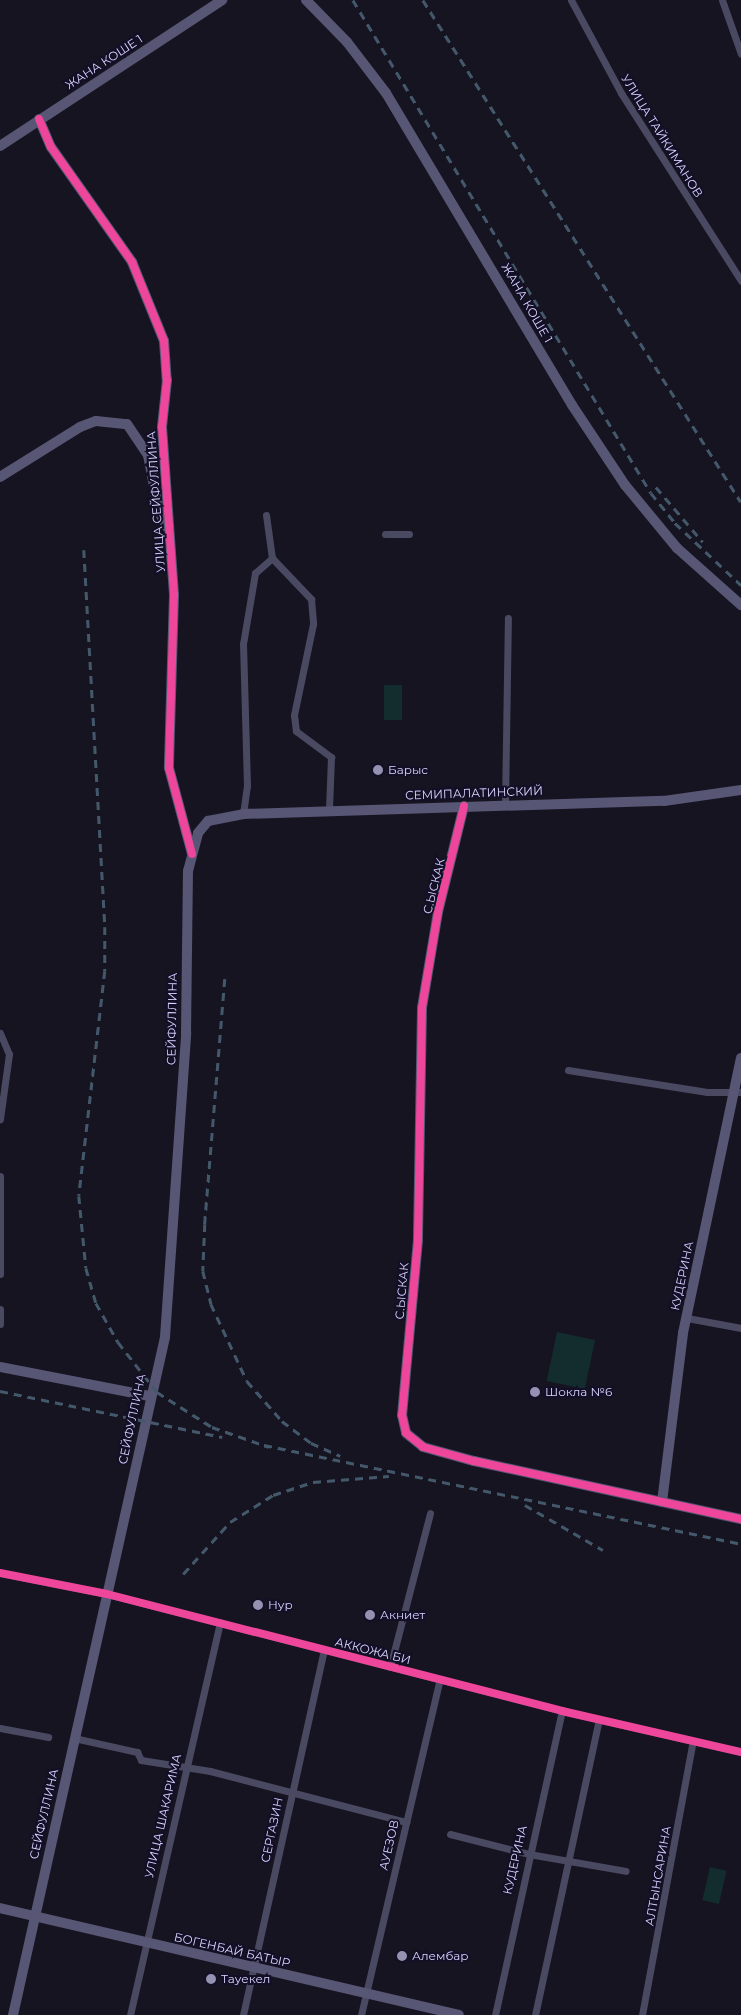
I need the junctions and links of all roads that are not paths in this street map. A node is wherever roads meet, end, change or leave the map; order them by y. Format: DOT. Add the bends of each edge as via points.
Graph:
graph roads {
  1 [pos="222,0"];
  2 [pos="306,0"];
  3 [pos="571,0"];
  4 [pos="722,0"];
  5 [pos="741,54"];
  6 [pos="39,119"];
  7 [pos="0,146"];
  8 [pos="741,281"];
  9 [pos="0,477"];
  10 [pos="266,515"];
  11 [pos="169,530"];
  12 [pos="385,534"];
  13 [pos="409,534"];
  14 [pos="272,558"];
  15 [pos="741,605"];
  16 [pos="508,618"];
  17 [pos="741,790"];
  18 [pos="505,804"];
  19 [pos="464,806"];
  20 [pos="329,810"];
  21 [pos="243,814"];
  22 [pos="208,822"];
  23 [pos="192,854"];
  24 [pos="0,1033"];
  25 [pos="741,1058"];
  26 [pos="568,1070"];
  27 [pos="738,1090"];
  28 [pos="0,1119"];
  29 [pos="0,1176"];
  30 [pos="0,1274"];
  31 [pos="0,1309"];
  32 [pos="687,1318"];
  33 [pos="0,1324"];
  34 [pos="741,1328"];
  35 [pos="0,1367"];
  36 [pos="149,1396"];
  37 [pos="662,1502"];
  38 [pos="430,1513"];
  39 [pos="741,1519"];
  40 [pos="0,1573"];
  41 [pos="107,1594"];
  42 [pos="220,1622"];
  43 [pos="324,1650"];
  44 [pos="390,1667"];
  45 [pos="440,1679"];
  46 [pos="562,1711"];
  47 [pos="599,1720"];
  48 [pos="0,1728"];
  49 [pos="48,1737"];
  50 [pos="74,1738"];
  51 [pos="693,1741"];
  52 [pos="741,1752"];
  53 [pos="185,1769"];
  54 [pos="291,1791"];
  55 [pos="406,1822"];
  56 [pos="450,1834"];
  57 [pos="529,1854"];
  58 [pos="567,1859"];
  59 [pos="626,1871"];
  60 [pos="0,1908"];
  61 [pos="34,1916"];
  62 [pos="146,1944"];
  63 [pos="252,1968"];
  64 [pos="365,1995"];
  65 [pos="13,2015"];
  66 [pos="130,2015"];
  67 [pos="243,2015"];
  68 [pos="361,2015"];
  69 [pos="459,2015"];
  70 [pos="495,2015"];
  71 [pos="535,2015"];
  72 [pos="642,2015"];
  1 -- 6 [label="street, ЖАНА КОШЕ 1"];
  2 -- 15 [label="street, ЖАНА КОШЕ 1" via="347,42 386,93 572,406 625,486 677,548"];
  3 -- 8 [label="street, УЛИЦА ТАЙКИМАНОВ" via="621,93"];
  4 -- 5 [label="street"];
  6 -- 7 [label="street, ЖАНА КОШЕ 1"];
  6 -- 11 [label="street, УЛИЦА СЕЙФУЛЛИНА" via="51,147 132,262 164,340 167,380 162,426"];
  9 -- 11 [label="street, УЛИЦА СЕЙФУЛЛИНА" via="96,421 126,424 148,455 159,512"];
  10 -- 14 [label="street"];
  11 -- 23 [label="street, УЛИЦА СЕЙФУЛЛИНА" via="174,595 169,768"];
  12 -- 13 [label="street"];
  14 -- 20 [label="street" via="311,599 313,624 294,715 296,731 331,757"];
  14 -- 21 [label="street" via="255,572 243,644 247,786"];
  16 -- 18 [label="street"];
  17 -- 18 [label="street, СЕМИПАЛАТИНСКИЙ" via="664,801"];
  18 -- 19 [label="street, СЕМИПАЛАТИНСКИЙ"];
  19 -- 20 [label="street, СЕМИПАЛАТИНСКИЙ"];
  19 -- 37 [label="street, С.ЫСКАК" via="463,822 438,912 422,1008 418,1240 402,1424 423,1447"];
  20 -- 21 [label="street, СЕМИПАЛАТИНСКИЙ"];
  21 -- 22 [label="street, СЕМИПАЛАТИНСКИЙ"];
  22 -- 23 [label="street, СЕЙФУЛЛИНА" via="198,833"];
  23 -- 36 [label="street, СЕЙФУЛЛИНА" via="171,1270 165,1337"];
  24 -- 28 [label="street" via="9,1054"];
  25 -- 27 [label="street, КУДЕРИНА"];
  26 -- 27 [label="street" via="706,1092"];
  27 -- 32 [label="street, КУДЕРИНА"];
  29 -- 30 [label="street"];
  31 -- 33 [label="street"];
  32 -- 34 [label="street"];
  32 -- 37 [label="street, КУДЕРИНА"];
  35 -- 36 [label="street"];
  36 -- 41 [label="street, СЕЙФУЛЛИНА"];
  37 -- 39 [label="street, С.ЫСКАК"];
  38 -- 44 [label="street"];
  40 -- 41 [label="street, АККОЖА БИ"];
  41 -- 42 [label="street, АККОЖА БИ"];
  41 -- 50 [label="street, СЕЙФУЛЛИНА"];
  42 -- 43 [label="street, АККОЖА БИ"];
  42 -- 53 [label="street, УЛИЦА ШАКАРИМА"];
  43 -- 44 [label="street, АККОЖА БИ"];
  43 -- 54 [label="street, СЕРГАЗИН"];
  44 -- 45 [label="street, АККОЖА БИ"];
  45 -- 46 [label="street, АККОЖА БИ"];
  45 -- 55 [label="street, АУЕЗОВ"];
  46 -- 47 [label="street, АККОЖА БИ"];
  46 -- 57 [label="street, КУДЕРИНА"];
  47 -- 51 [label="street, АККОЖА БИ"];
  47 -- 58 [label="street"];
  48 -- 49 [label="street"];
  50 -- 53 [label="street" via="137,1752 141,1760"];
  50 -- 61 [label="street, СЕЙФУЛЛИНА"];
  51 -- 52 [label="street, АККОЖА БИ"];
  51 -- 72 [label="street, АЛТЫНСАРИНА"];
  53 -- 54 [label="street" via="210,1771"];
  53 -- 62 [label="street, УЛИЦА ШАКАРИМА"];
  54 -- 55 [label="street"];
  54 -- 63 [label="street, СЕРГАЗИН"];
  55 -- 64 [label="street, АУЕЗОВ"];
  56 -- 57 [label="street"];
  57 -- 58 [label="street"];
  57 -- 70 [label="street, КУДЕРИНА"];
  58 -- 59 [label="street"];
  58 -- 71 [label="street"];
  60 -- 61 [label="street, БОГЕНБАЙ БАТЫР"];
  61 -- 62 [label="street, БОГЕНБАЙ БАТЫР"];
  61 -- 65 [label="street, СЕЙФУЛЛИНА"];
  62 -- 63 [label="street, БОГЕНБАЙ БАТЫР"];
  62 -- 66 [label="street, УЛИЦА ШАКАРИМА"];
  63 -- 64 [label="street, БОГЕНБАЙ БАТЫР"];
  63 -- 67 [label="street, СЕРГАЗИН"];
  64 -- 68 [label="street, АУЕЗОВ"];
  64 -- 69 [label="street, БОГЕНБАЙ БАТЫР"];
}
